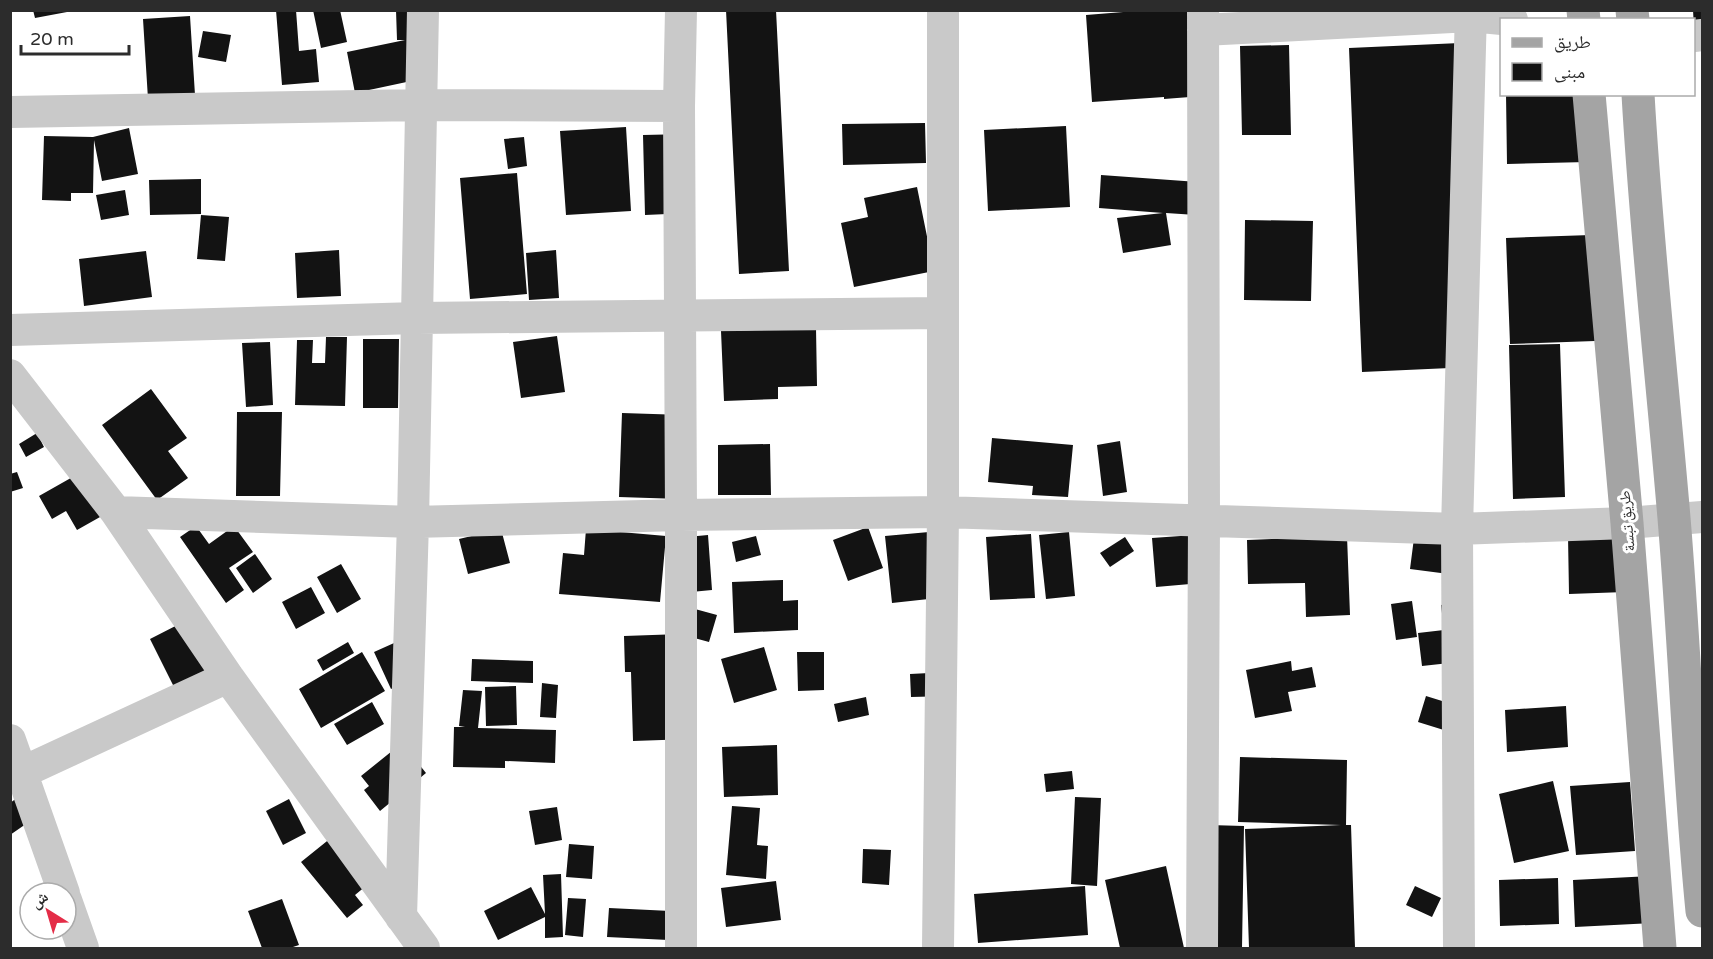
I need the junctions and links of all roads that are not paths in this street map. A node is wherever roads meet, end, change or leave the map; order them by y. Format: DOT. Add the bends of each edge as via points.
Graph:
graph roads {
  1 [pos="423,10"];
  2 [pos="681,10"];
  3 [pos="943,10"];
  4 [pos="1471,13"];
  5 [pos="1500,18"];
  6 [pos="1203,20"];
  7 [pos="1589,96"];
  8 [pos="1638,96"];
  9 [pos="422,105"];
  10 [pos="679,106"];
  11 [pos="10,112"];
  12 [pos="943,313"];
  13 [pos="680,315"];
  14 [pos="417,318"];
  15 [pos="10,330"];
  16 [pos="10,375"];
  17 [pos="116,512"];
  18 [pos="944,512"];
  19 [pos="681,515"];
  20 [pos="1688,518"];
  21 [pos="1204,521"];
  22 [pos="412,522"];
  23 [pos="1627,523"];
  24 [pos="1457,529"];
  25 [pos="228,677"];
  26 [pos="10,740"];
  27 [pos="16,775"];
  28 [pos="1698,819"];
  29 [pos="59,881"];
  30 [pos="1702,911"];
  31 [pos="401,917"];
  32 [pos="424,948"];
  33 [pos="681,948"];
  34 [pos="938,948"];
  35 [pos="1202,948"];
  36 [pos="1459,948"];
  37 [pos="1660,948"];
  1 -- 9 [label="street"];
  2 -- 10 [label="street"];
  3 -- 12 [label="street"];
  4 -- 5 [label="street"];
  4 -- 6 [label="street"];
  4 -- 24 [label="street"];
  6 -- 21 [label="street"];
  7 -- 23 [label="main road, طريق تبسة"];
  8 -- 20 [label="main road" via="1643,185"];
  9 -- 10 [label="street"];
  9 -- 11 [label="street"];
  9 -- 14 [label="street"];
  10 -- 13 [label="street"];
  12 -- 13 [label="street"];
  12 -- 18 [label="street"];
  13 -- 14 [label="street"];
  13 -- 19 [label="street"];
  14 -- 15 [label="street"];
  14 -- 22 [label="street"];
  16 -- 17 [label="street"];
  17 -- 22 [label="street"];
  17 -- 25 [label="street"];
  18 -- 19 [label="street"];
  18 -- 21 [label="street"];
  18 -- 34 [label="street"];
  19 -- 22 [label="street"];
  19 -- 33 [label="street"];
  20 -- 23 [label="street"];
  20 -- 28 [label="main road"];
  21 -- 24 [label="street"];
  21 -- 35 [label="street"];
  22 -- 31 [label="street"];
  23 -- 24 [label="street"];
  23 -- 37 [label="main road, طريق تبسة"];
  24 -- 36 [label="street"];
  25 -- 27 [label="street"];
  25 -- 31 [label="street"];
  26 -- 27 [label="street"];
  27 -- 29 [label="street"];
  28 -- 30 [label="main road"];
  31 -- 32 [label="street"];
}
